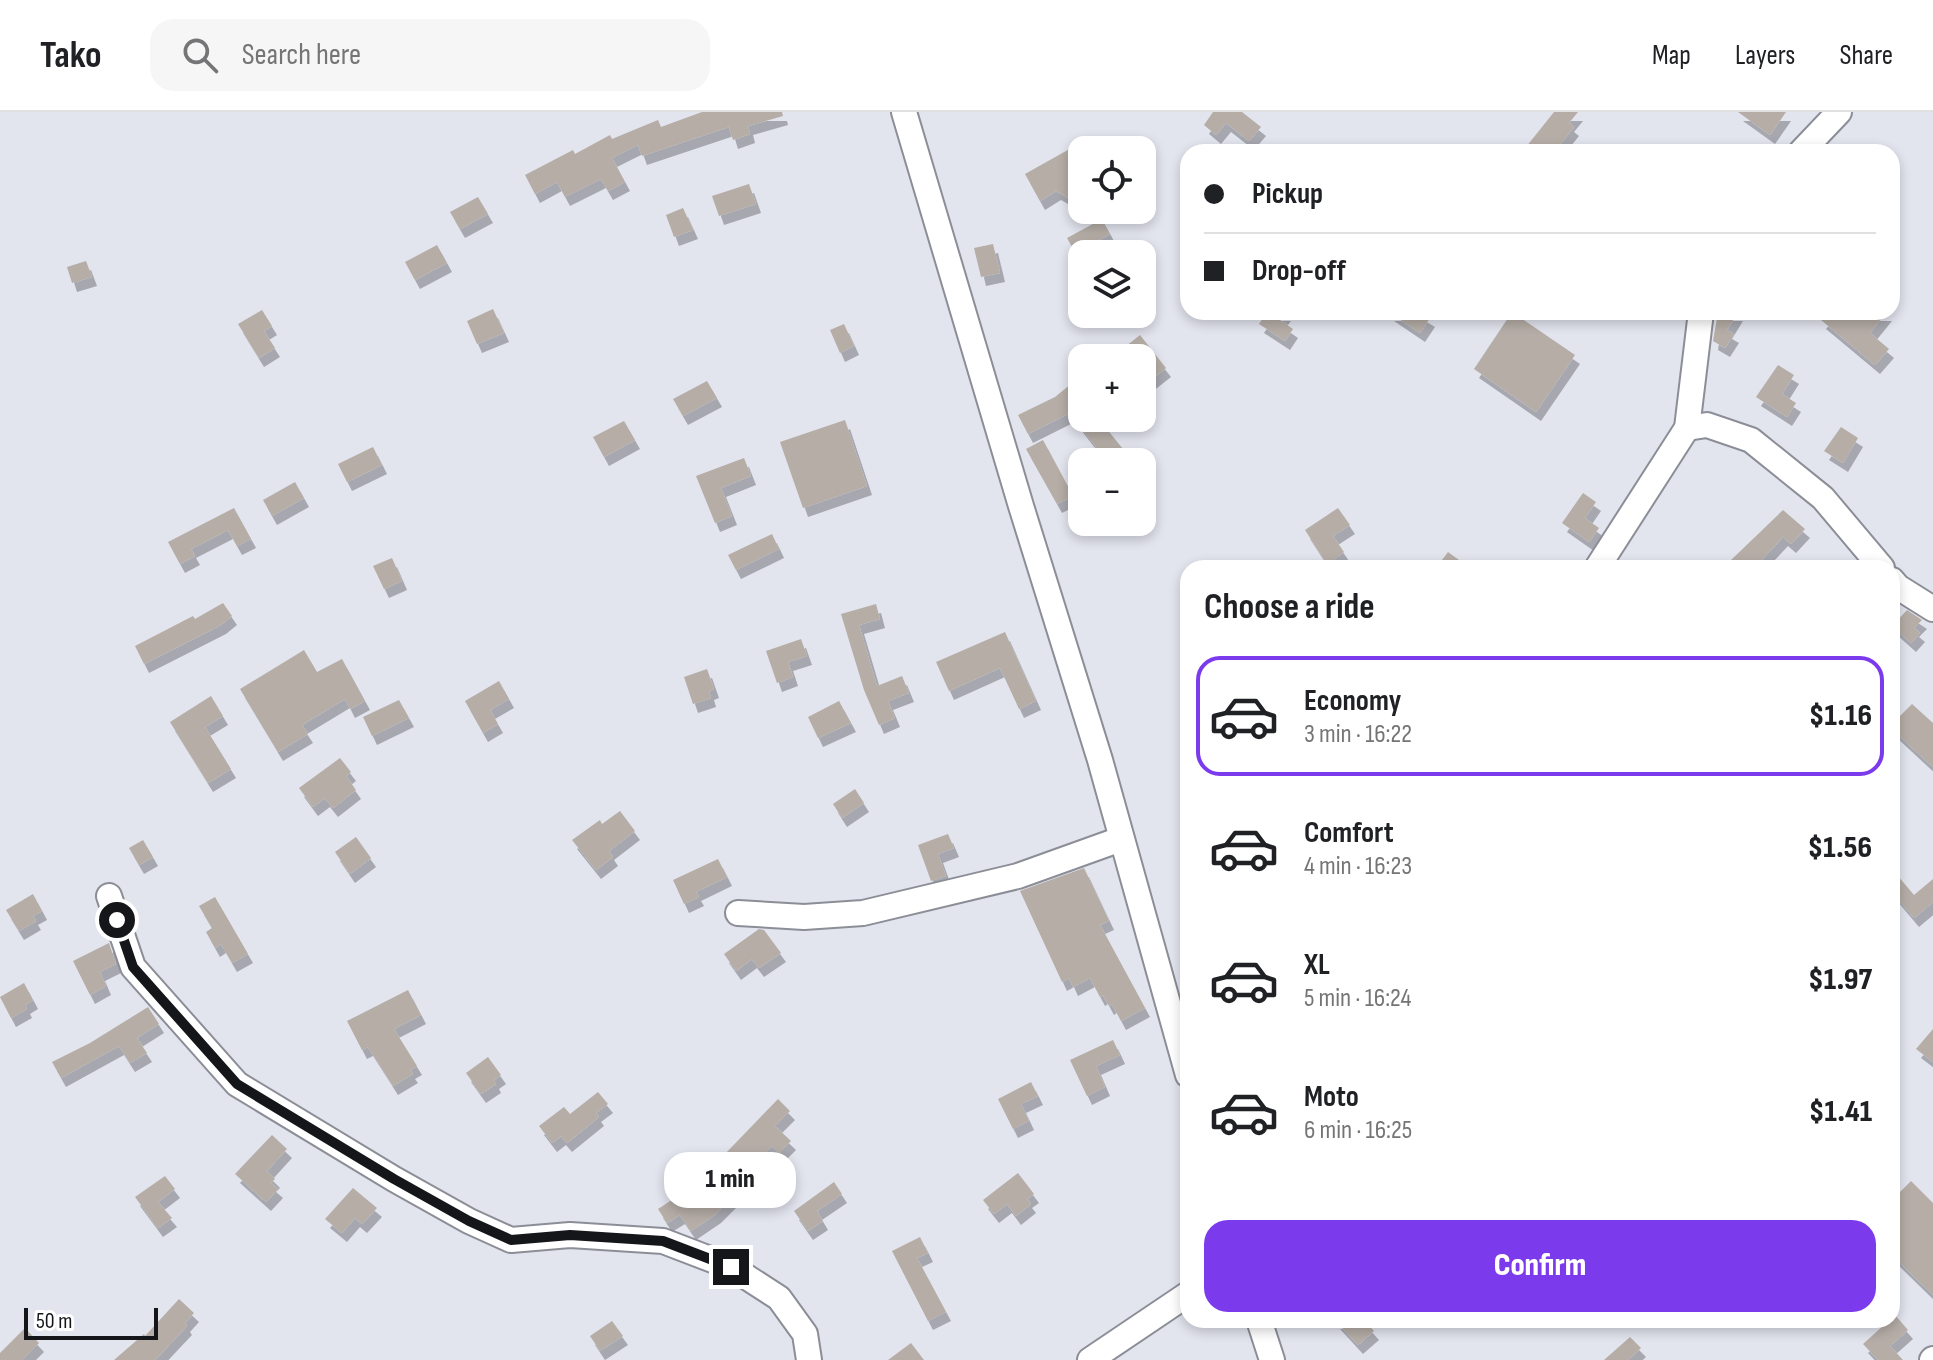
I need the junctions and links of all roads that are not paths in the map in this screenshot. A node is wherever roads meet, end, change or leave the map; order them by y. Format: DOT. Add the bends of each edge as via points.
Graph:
graph roads {
  1 [pos="904,112"];
  2 [pos="1839,112"];
  3 [pos="1809,144"];
  4 [pos="1700,320"];
  5 [pos="1687,428"];
  6 [pos="1602,560"];
  7 [pos="1875,560"];
  8 [pos="1900,588"];
  9 [pos="1933,609"];
  10 [pos="1121,839"];
  11 [pos="109,896"];
  12 [pos="738,913"];
  13 [pos="1180,1047"];
  14 [pos="1180,1299"];
  15 [pos="1262,1328"];
  16 [pos="809,1360"];
  17 [pos="1090,1360"];
  18 [pos="1272,1360"];
  1 -- 10 [label="street"];
  2 -- 3 [label="street"];
  4 -- 5 [label="street"];
  5 -- 6 [label="street"];
  5 -- 7 [label="street" via="1707,425 1751,440 1823,498"];
  8 -- 9 [label="street"];
  10 -- 12 [label="street" via="1018,876 863,913"];
  10 -- 13 [label="street"];
  11 -- 16 [label="street" via="133,967 237,1084 394,1179 511,1240 570,1235 663,1241 731,1267 779,1298 805,1334"];
  14 -- 17 [label="street"];
  15 -- 18 [label="street"];
}
